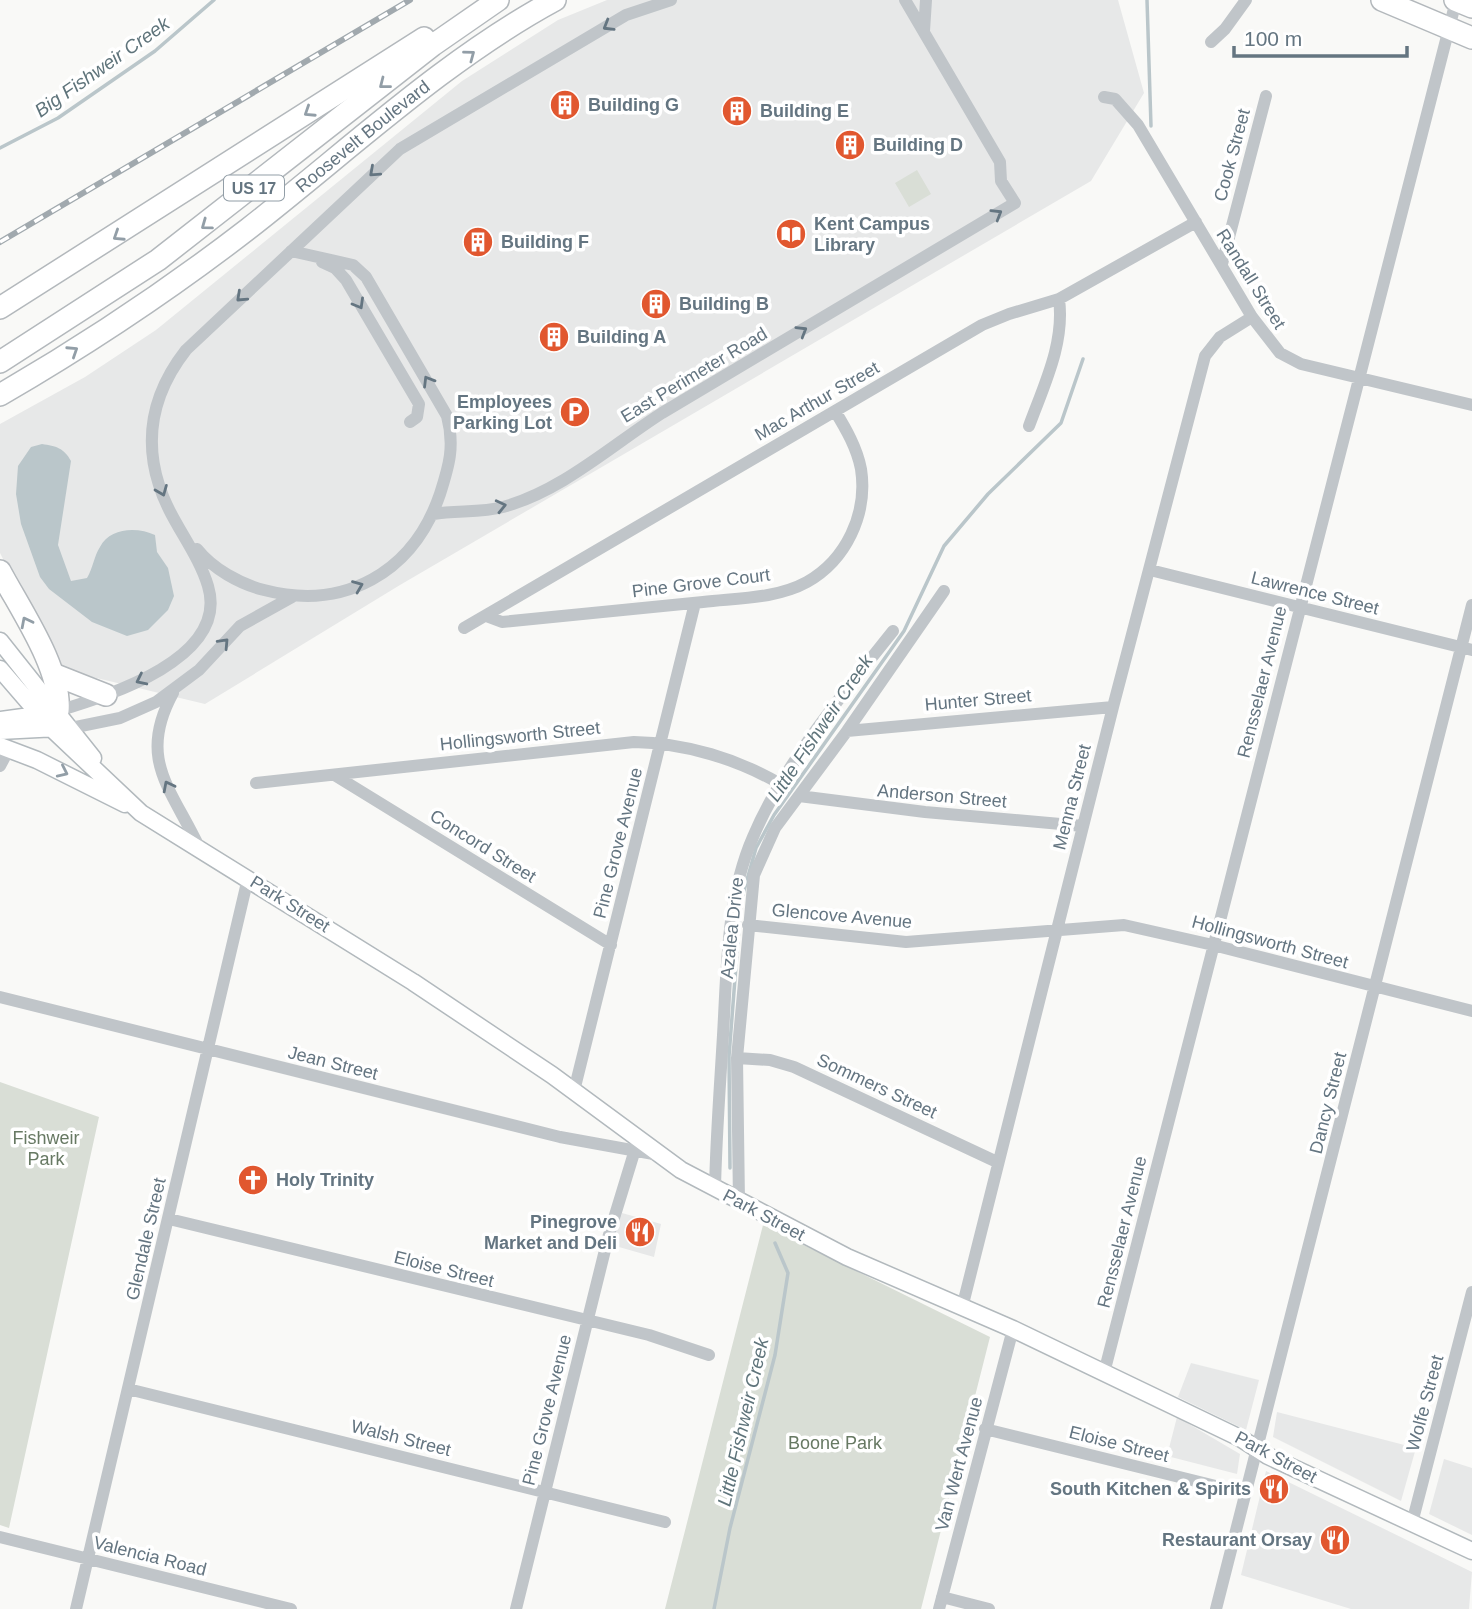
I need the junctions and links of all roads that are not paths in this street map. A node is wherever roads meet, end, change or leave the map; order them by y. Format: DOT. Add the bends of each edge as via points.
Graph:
graph roads {
  1 [pos="496,0"];
  2 [pos="555,0"];
  3 [pos="671,0"];
  4 [pos="905,0"];
  5 [pos="926,0"];
  6 [pos="1245,0"];
  7 [pos="1382,0"];
  8 [pos="1456,0"];
  9 [pos="1472,7"];
  10 [pos="1448,28"];
  11 [pos="924,32"];
  12 [pos="1472,38"];
  13 [pos="1211,42"];
  14 [pos="1266,96"];
  15 [pos="1104,97"];
  16 [pos="1196,222"];
  17 [pos="291,251"];
  18 [pos="313,257"];
  19 [pos="1222,264"];
  20 [pos="1059,299"];
  21 [pos="0,309"];
  22 [pos="1252,317"];
  23 [pos="0,362"];
  24 [pos="1359,379"];
  25 [pos="22,382"];
  26 [pos="0,395"];
  27 [pos="0,405"];
  28 [pos="1472,405"];
  29 [pos="835,411"];
  30 [pos="410,422"];
  31 [pos="1029,426"];
  32 [pos="433,514"];
  33 [pos="184,532"];
  34 [pos="1150,570"];
  35 [pos="0,571"];
  36 [pos="944,591"];
  37 [pos="292,597"];
  38 [pos="695,603"];
  39 [pos="1472,605"];
  40 [pos="1299,607"];
  41 [pos="486,616"];
  42 [pos="464,628"];
  43 [pos="893,631"];
  44 [pos="0,641"];
  45 [pos="1466,649"];
  46 [pos="0,669"];
  47 [pos="53,674"];
  48 [pos="175,690"];
  49 [pos="106,695"];
  50 [pos="1113,707"];
  51 [pos="0,720"];
  52 [pos="55,721"];
  53 [pos="0,731"];
  54 [pos="847,731"];
  55 [pos="661,743"];
  56 [pos="5,748"];
  57 [pos="0,766"];
  58 [pos="336,776"];
  59 [pos="256,783"];
  60 [pos="782,785"];
  61 [pos="799,796"];
  62 [pos="141,813"];
  63 [pos="1083,826"];
  64 [pos="199,847"];
  65 [pos="248,878"];
  66 [pos="748,925"];
  67 [pos="1058,929"];
  68 [pos="611,945"];
  69 [pos="1213,945"];
  70 [pos="1374,987"];
  71 [pos="0,998"];
  72 [pos="1472,1011"];
  73 [pos="210,1050"];
  74 [pos="737,1058"];
  75 [pos="574,1091"];
  76 [pos="636,1145"];
  77 [pos="997,1162"];
  78 [pos="715,1189"];
  79 [pos="739,1202"];
  80 [pos="169,1219"];
  81 [pos="1472,1292"];
  82 [pos="962,1308"];
  83 [pos="587,1322"];
  84 [pos="1013,1329"];
  85 [pos="709,1355"];
  86 [pos="1104,1373"];
  87 [pos="128,1390"];
  88 [pos="985,1429"];
  89 [pos="1257,1449"];
  90 [pos="545,1492"];
  91 [pos="1244,1493"];
  92 [pos="665,1522"];
  93 [pos="1412,1523"];
  94 [pos="0,1537"];
  95 [pos="1472,1551"];
  96 [pos="88,1559"];
  97 [pos="941,1603"];
  98 [pos="76,1609"];
  99 [pos="291,1609"];
  100 [pos="516,1609"];
  101 [pos="989,1609"];
  102 [pos="1216,1609"];
  1 -- 21 [label="highway, one-way" via="411,46"];
  1 -- 23 [label="highway, Roosevelt Boulevard / US 17, one-way" via="158,260"];
  25 -- 2 [label="highway, Roosevelt Boulevard / US 17, one-way" via="201,264 469,55"];
  3 -- 17 [label="street, one-way" via="626,15 415,139 372,173"];
  4 -- 11 [label="street, East Perimeter Road"];
  5 -- 11 [label="street"];
  6 -- 13 [label="street"];
  7 -- 10 [label="highway"];
  8 -- 9 [label="highway"];
  8 -- 10 [label="street, Rensselaer Avenue"];
  10 -- 12 [label="highway"];
  10 -- 24 [label="street, Rensselaer Avenue"];
  32 -- 11 [label="street, East Perimeter Road, one-way" via="492,509 534,494 1015,203 1001,181 1000,162"];
  14 -- 19 [label="street, Cook Street"];
  15 -- 16 [label="street, Randall Street" via="1115,100 1138,125"];
  16 -- 19 [label="street, Randall Street"];
  16 -- 20 [label="street, Mac Arthur Street"];
  17 -- 18 [label="street"];
  17 -- 33 [label="street, one-way" via="198,337 163,385 152,423 153,464 160,488"];
  18 -- 30 [label="street, one-way" via="335,268 346,280 419,404 417,417"];
  32 -- 18 [label="street, one-way" via="452,458 447,416 366,277 354,265"];
  19 -- 22 [label="street, Randall Street"];
  20 -- 29 [label="street, Mac Arthur Street" via="982,325"];
  20 -- 31 [label="street" via="1058,341"];
  22 -- 24 [label="street, Randall Street" via="1280,353 1301,364"];
  22 -- 34 [label="street, Menna Street" via="1220,337 1205,356"];
  24 -- 28 [label="street, Randall Street"];
  24 -- 40 [label="street, Rensselaer Avenue"];
  25 -- 26 [label="highway, Roosevelt Boulevard / US 17"];
  25 -- 27 [label="highway"];
  29 -- 38 [label="street, Pine Grove Court" via="855,450 862,491 859,515 839,555 807,582 787,590"];
  29 -- 41 [label="street, Mac Arthur Street"];
  37 -- 32 [label="street, one-way" via="330,595 378,577 402,556"];
  33 -- 37 [label="street" via="214,566 253,587"];
  33 -- 49 [label="street, one-way" via="209,589 205,624 184,653 143,680"];
  34 -- 40 [label="street, Lawrence Street"];
  34 -- 50 [label="street, Menna Street"];
  47 -- 35 [label="highway, one-way"];
  36 -- 54 [label="street, Azalea Drive"];
  48 -- 37 [label="street, one-way" via="240,626"];
  38 -- 41 [label="street, Pine Grove Court" via="502,622"];
  38 -- 55 [label="street, Pine Grove Avenue"];
  39 -- 45 [label="street, Dancy Street"];
  40 -- 45 [label="street, Lawrence Street"];
  40 -- 69 [label="street, Rensselaer Avenue"];
  41 -- 42 [label="street, Mac Arthur Street"];
  43 -- 60 [label="street, Azalea Drive" via="823,719"];
  44 -- 52 [label="street"];
  45 -- 70 [label="street, Dancy Street"];
  46 -- 52 [label="street"];
  47 -- 49 [label="highway"];
  47 -- 52 [label="highway" via="60,692"];
  48 -- 52 [label="street" via="120,718"];
  64 -- 48 [label="street, one-way" via="157,757 159,720"];
  49 -- 52 [label="street"];
  50 -- 54 [label="street, Hunter Street"];
  50 -- 63 [label="street, Menna Street"];
  51 -- 52 [label="street"];
  52 -- 53 [label="street"];
  52 -- 62 [label="street, Park Street"];
  54 -- 61 [label="street, Azalea Drive"];
  55 -- 58 [label="street, Hollingsworth Street" via="397,765"];
  55 -- 60 [label="street, Hollingsworth Street" via="760,772"];
  55 -- 68 [label="street, Pine Grove Avenue"];
  56 -- 57 [label="street"];
  56 -- 62 [label="street, one-way"];
  58 -- 59 [label="street, Hollingsworth Street"];
  58 -- 68 [label="street, Concord Street"];
  60 -- 78 [label="street, Azalea Drive" via="753,835 738,879 728,940"];
  61 -- 63 [label="street, Anderson Street"];
  61 -- 66 [label="street, Azalea Drive" via="763,848 754,875"];
  62 -- 64 [label="street, Park Street"];
  63 -- 67 [label="street, Menna Street"];
  64 -- 65 [label="street, Park Street"];
  65 -- 73 [label="street, Glendale Street"];
  65 -- 75 [label="street, Park Street" via="414,982"];
  66 -- 67 [label="street, Glencove Avenue" via="906,942"];
  66 -- 74 [label="street, Azalea Drive"];
  67 -- 69 [label="street, Hollingsworth Street" via="1124,925"];
  67 -- 77 [label="street, Menna Street"];
  68 -- 75 [label="street, Pine Grove Avenue"];
  69 -- 70 [label="street, Hollingsworth Street"];
  69 -- 86 [label="street, Rensselaer Avenue"];
  70 -- 72 [label="street, Hollingsworth Street"];
  70 -- 89 [label="street, Dancy Street"];
  71 -- 73 [label="street, Jean Street"];
  73 -- 76 [label="street, Jean Street" via="560,1137"];
  73 -- 80 [label="street, Glendale Street"];
  74 -- 77 [label="street, Sommers Street" via="794,1067"];
  74 -- 79 [label="street, Azalea Drive"];
  75 -- 76 [label="street, Park Street"];
  76 -- 78 [label="street, Park Street"];
  76 -- 83 [label="street, Pine Grove Avenue"];
  77 -- 82 [label="street, Menna Street"];
  78 -- 79 [label="street, Park Street"];
  79 -- 82 [label="street, Park Street"];
  80 -- 83 [label="street, Eloise Street"];
  80 -- 87 [label="street, Glendale Street"];
  81 -- 93 [label="street, Wolfe Street"];
  82 -- 84 [label="street, Park Street"];
  83 -- 85 [label="street, Eloise Street" via="649,1335"];
  83 -- 90 [label="street, Pine Grove Avenue"];
  84 -- 86 [label="street, Park Street"];
  84 -- 88 [label="street, Van Wert Avenue"];
  86 -- 89 [label="street, Park Street"];
  87 -- 90 [label="street, Walsh Street"];
  87 -- 96 [label="street, Glendale Street"];
  88 -- 91 [label="street, Eloise Street"];
  88 -- 97 [label="street, Van Wert Avenue"];
  89 -- 91 [label="street, Dancy Street"];
  89 -- 93 [label="street, Park Street"];
  90 -- 92 [label="street, Walsh Street"];
  90 -- 100 [label="street, Pine Grove Avenue"];
  91 -- 102 [label="street, Dancy Street"];
  93 -- 95 [label="street, Park Street"];
  94 -- 96 [label="street, Valencia Road"];
  96 -- 98 [label="street, Glendale Street"];
  96 -- 99 [label="street, Valencia Road"];
  97 -- 101 [label="street"];
}
